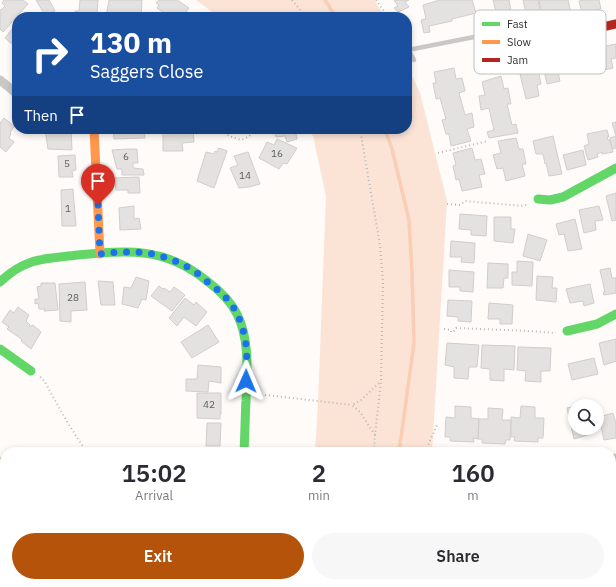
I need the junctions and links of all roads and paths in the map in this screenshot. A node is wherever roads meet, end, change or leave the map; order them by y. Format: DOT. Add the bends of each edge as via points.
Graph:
graph roads {
  1 [pos="292,0"];
  2 [pos="376,0"];
  3 [pos="302,12"];
  4 [pos="384,12"];
  5 [pos="616,24"];
  6 [pos="606,26"];
  7 [pos="474,37"];
  8 [pos="412,48"];
  9 [pos="412,56"];
  10 [pos="414,60"];
  11 [pos="0,80"];
  12 [pos="12,90"];
  13 [pos="94,134"];
  14 [pos="227,134"];
  15 [pos="251,134"];
  16 [pos="361,134"];
  17 [pos="488,141"];
  18 [pos="438,153"];
  19 [pos="616,168"];
  20 [pos="538,199"];
  21 [pos="447,204"];
  22 [pos="100,254"];
  23 [pos="2,278"];
  24 [pos="616,314"];
  25 [pos="444,329"];
  26 [pos="567,331"];
  27 [pos="0,349"];
  28 [pos="31,371"];
  29 [pos="381,381"];
  30 [pos="246,393"];
  31 [pos="352,405"];
  32 [pos="437,425"];
  33 [pos="375,435"];
  34 [pos="83,447"];
  35 [pos="244,447"];
  36 [pos="374,447"];
  37 [pos="427,447"];
  38 [pos="540,587"];
  39 [pos="552,587"];
  1 -- 3 [label="path"];
  2 -- 4 [label="path"];
  5 -- 6 [label="street"];
  7 -- 8 [label="lane"];
  9 -- 10 [label="lane"];
  11 -- 12 [label="street"];
  13 -- 22 [label="street"];
  14 -- 15 [label="path" via="241,140"];
  16 -- 29 [label="path" via="380,245 383,282"];
  17 -- 18 [label="path"];
  19 -- 20 [label="street" via="563,197"];
  20 -- 21 [label="path" via="524,206 465,201 460,205"];
  22 -- 23 [label="street" via="46,258 29,263"];
  22 -- 30 [label="street" via="148,253 170,259 191,269 220,291 233,306 242,325 247,356"];
  24 -- 26 [label="street" via="597,324"];
  25 -- 26 [label="path" via="451,332 456,328 554,334"];
  27 -- 28 [label="street"];
  28 -- 34 [label="path" via="43,379"];
  29 -- 31 [label="path" via="360,402"];
  29 -- 33 [label="path"];
  30 -- 31 [label="path"];
  30 -- 35 [label="street"];
  31 -- 33 [label="path" via="360,412"];
  32 -- 37 [label="path"];
  33 -- 36 [label="path"];
  38 -- 39 [label="path"];
}
